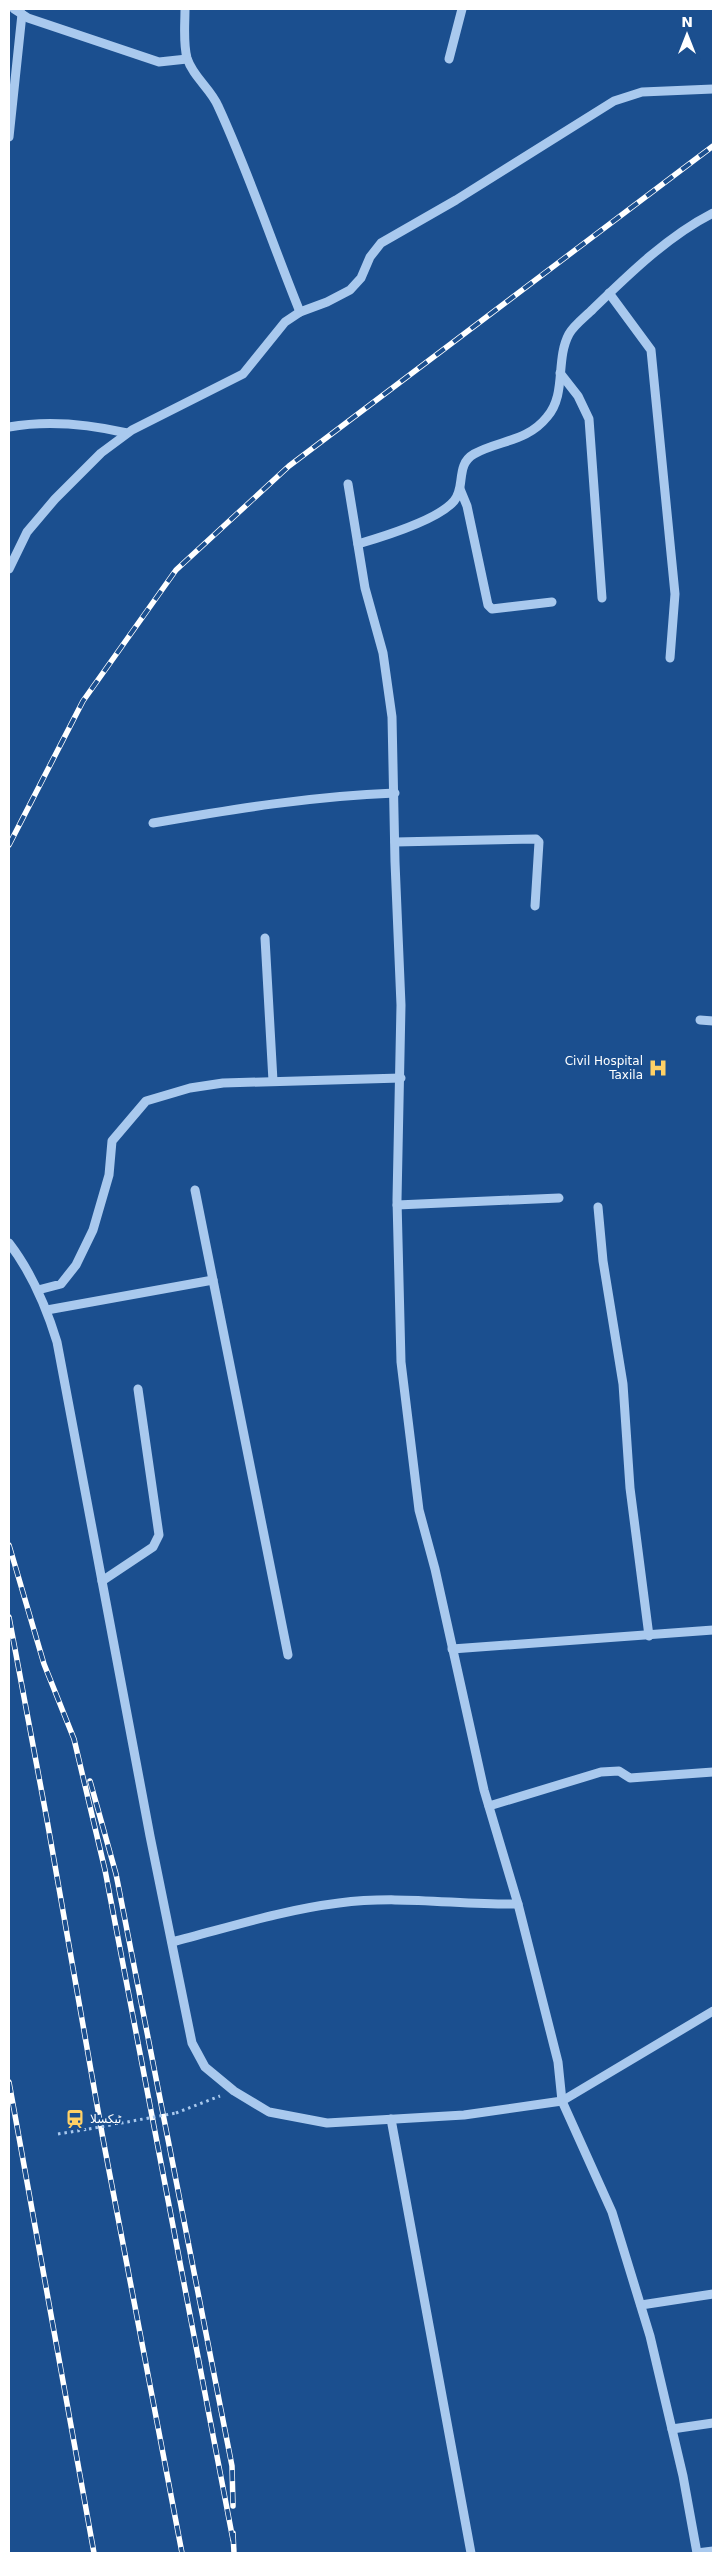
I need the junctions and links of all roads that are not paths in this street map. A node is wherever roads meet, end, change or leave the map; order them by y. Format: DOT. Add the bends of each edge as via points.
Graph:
graph roads {
  1 [pos="184,9"];
  2 [pos="462,9"];
  3 [pos="18,12"];
  4 [pos="187,58"];
  5 [pos="449,59"];
  6 [pos="713,89"];
  7 [pos="9,137"];
  8 [pos="713,213"];
  9 [pos="610,293"];
  10 [pos="300,312"];
  11 [pos="560,373"];
  12 [pos="9,427"];
  13 [pos="127,433"];
  14 [pos="348,484"];
  15 [pos="460,489"];
  16 [pos="358,544"];
  17 [pos="9,569"];
  18 [pos="602,598"];
  19 [pos="552,602"];
  20 [pos="670,658"];
  21 [pos="394,793"];
  22 [pos="154,823"];
  23 [pos="394,842"];
  24 [pos="535,906"];
  25 [pos="265,938"];
  26 [pos="700,1020"];
  27 [pos="713,1021"];
  28 [pos="401,1078"];
  29 [pos="273,1081"];
  30 [pos="195,1190"];
  31 [pos="559,1198"];
  32 [pos="397,1205"];
  33 [pos="598,1207"];
  34 [pos="9,1243"];
  35 [pos="213,1280"];
  36 [pos="38,1290"];
  37 [pos="47,1310"];
  38 [pos="138,1389"];
  39 [pos="102,1582"];
  40 [pos="713,1630"];
  41 [pos="649,1636"];
  42 [pos="452,1649"];
  43 [pos="288,1655"];
  44 [pos="713,1772"];
  45 [pos="489,1806"];
  46 [pos="518,1904"];
  47 [pos="172,1942"];
  48 [pos="713,2011"];
  49 [pos="562,2101"];
  50 [pos="391,2119"];
  51 [pos="713,2294"];
  52 [pos="641,2305"];
  53 [pos="713,2422"];
  54 [pos="672,2429"];
  55 [pos="713,2551"];
  56 [pos="471,2553"];
  57 [pos="697,2553"];
  1 -- 4 [label="street"];
  2 -- 5 [label="street"];
  3 -- 4 [label="street" via="159,62"];
  3 -- 7 [label="street"];
  4 -- 10 [label="street" via="217,103 252,184 266,229"];
  6 -- 10 [label="street" via="642,92 614,101 381,243 370,257 361,278 350,290"];
  8 -- 9 [label="street" via="681,232"];
  9 -- 11 [label="street" via="570,332 561,352"];
  9 -- 20 [label="street" via="651,350 675,594"];
  10 -- 13 [label="street" via="272,335 243,374"];
  11 -- 15 [label="street" via="558,396 548,416 522,437 474,454 460,473"];
  11 -- 18 [label="street" via="578,396 589,419"];
  12 -- 13 [label="street" via="31,423 92,425"];
  13 -- 17 [label="street" via="101,453 54,499 27,532"];
  14 -- 16 [label="street"];
  15 -- 16 [label="street" via="454,501 440,512 391,534"];
  15 -- 19 [label="street" via="467,506 488,605 492,609"];
  16 -- 21 [label="street" via="365,588 383,653 392,716"];
  21 -- 22 [label="street" via="351,794 266,804"];
  21 -- 23 [label="street"];
  23 -- 24 [label="street" via="536,839"];
  23 -- 28 [label="street"];
  25 -- 29 [label="street"];
  26 -- 27 [label="street"];
  28 -- 29 [label="street"];
  28 -- 32 [label="street"];
  29 -- 36 [label="street" via="190,1088 146,1101 112,1141 109,1175 96,1220 76,1265 61,1284"];
  30 -- 35 [label="street"];
  31 -- 32 [label="street"];
  32 -- 42 [label="street" via="401,1362 418,1500"];
  33 -- 41 [label="street" via="603,1261 623,1384 630,1488"];
  34 -- 36 [label="street"];
  35 -- 37 [label="street"];
  35 -- 43 [label="street"];
  36 -- 37 [label="street"];
  37 -- 39 [label="street" via="57,1342"];
  38 -- 39 [label="street" via="159,1535 153,1547"];
  39 -- 47 [label="street"];
  40 -- 41 [label="street"];
  41 -- 42 [label="street"];
  42 -- 45 [label="street"];
  44 -- 45 [label="street" via="630,1778 619,1771 601,1772"];
  45 -- 46 [label="street"];
  46 -- 47 [label="street" via="434,1900 339,1903 268,1916"];
  46 -- 49 [label="street" via="558,2062"];
  47 -- 50 [label="street" via="192,2043 205,2067 234,2091 269,2112 288,2116 327,2122"];
  48 -- 49 [label="street"];
  49 -- 50 [label="street" via="464,2115"];
  49 -- 52 [label="street" via="612,2212"];
  50 -- 56 [label="street"];
  51 -- 52 [label="street"];
  52 -- 54 [label="street"];
  53 -- 54 [label="street"];
  54 -- 57 [label="street"];
  55 -- 57 [label="street"];
}
